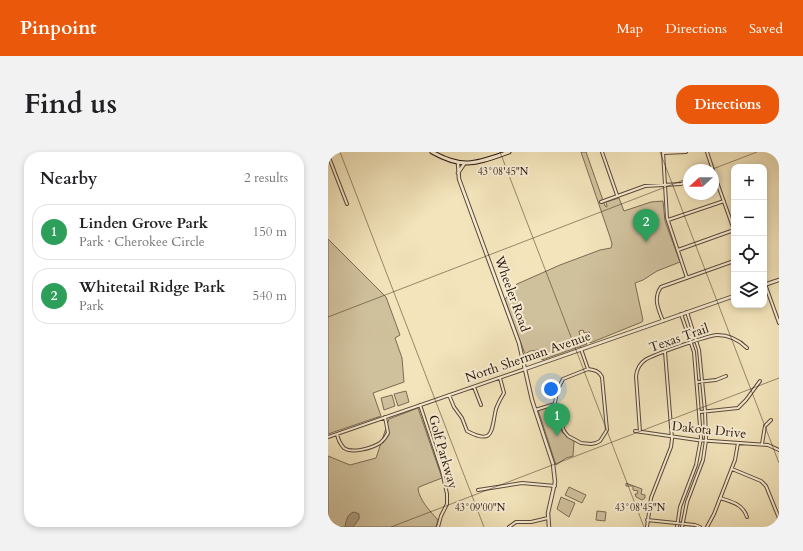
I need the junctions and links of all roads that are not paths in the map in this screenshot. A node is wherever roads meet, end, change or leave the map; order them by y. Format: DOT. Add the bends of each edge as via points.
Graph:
graph roads {
  1 [pos="432,152"];
  2 [pos="509,152"];
  3 [pos="602,152"];
  4 [pos="686,152"];
  5 [pos="707,152"];
  6 [pos="663,153"];
  7 [pos="328,155"];
  8 [pos="458,163"];
  9 [pos="464,164"];
  10 [pos="711,164"];
  11 [pos="458,174"];
  12 [pos="683,183"];
  13 [pos="664,184"];
  14 [pos="719,187"];
  15 [pos="617,196"];
  16 [pos="724,201"];
  17 [pos="601,202"];
  18 [pos="347,204"];
  19 [pos="668,220"];
  20 [pos="731,221"];
  21 [pos="731,231"];
  22 [pos="678,250"];
  23 [pos="731,262"];
  24 [pos="687,278"];
  25 [pos="779,280"];
  26 [pos="767,284"];
  27 [pos="767,290"];
  28 [pos="731,297"];
  29 [pos="687,312"];
  30 [pos="681,314"];
  31 [pos="663,320"];
  32 [pos="779,323"];
  33 [pos="697,340"];
  34 [pos="691,343"];
  35 [pos="747,348"];
  36 [pos="581,349"];
  37 [pos="665,352"];
  38 [pos="525,369"];
  39 [pos="588,369"];
  40 [pos="726,376"];
  41 [pos="500,378"];
  42 [pos="760,381"];
  43 [pos="697,382"];
  44 [pos="702,382"];
  45 [pos="474,387"];
  46 [pos="450,395"];
  47 [pos="555,404"];
  48 [pos="420,405"];
  49 [pos="481,405"];
  50 [pos="535,410"];
  51 [pos="705,411"];
  52 [pos="700,412"];
  53 [pos="386,417"];
  54 [pos="771,420"];
  55 [pos="635,431"];
  56 [pos="640,432"];
  57 [pos="337,434"];
  58 [pos="672,436"];
  59 [pos="328,437"];
  60 [pos="701,440"];
  61 [pos="706,440"];
  62 [pos="738,443"];
  63 [pos="762,444"];
  64 [pos="779,450"];
  65 [pos="732,469"];
  66 [pos="554,486"];
  67 [pos="478,490"];
  68 [pos="720,498"];
  69 [pos="747,517"];
  70 [pos="548,518"];
  71 [pos="779,518"];
  72 [pos="648,520"];
  73 [pos="677,523"];
  74 [pos="682,525"];
  75 [pos="438,527"];
  76 [pos="509,527"];
  77 [pos="549,527"];
  78 [pos="647,527"];
  79 [pos="677,527"];
  80 [pos="700,527"];
  81 [pos="707,527"];
  1 -- 8 [label="main road"];
  2 -- 9 [label="main road" via="481,162"];
  3 -- 15 [label="street"];
  4 -- 6 [label="street"];
  5 -- 10 [label="street"];
  6 -- 13 [label="street"];
  7 -- 18 [label="street"];
  8 -- 9 [label="main road"];
  8 -- 11 [label="street, Wheeler Road"];
  9 -- 11 [label="street"];
  11 -- 38 [label="street, Wheeler Road" via="519,343"];
  12 -- 13 [label="street"];
  13 -- 15 [label="street" via="645,186"];
  13 -- 19 [label="street"];
  14 -- 16 [label="street"];
  15 -- 17 [label="street"];
  16 -- 19 [label="street"];
  16 -- 20 [label="street"];
  19 -- 22 [label="street"];
  21 -- 22 [label="street"];
  22 -- 24 [label="street"];
  23 -- 24 [label="street"];
  24 -- 31 [label="street" via="665,285 658,291 656,300"];
  25 -- 26 [label="street"];
  27 -- 32 [label="street"];
  28 -- 29 [label="street, North Sherman Avenue"];
  29 -- 30 [label="street, North Sherman Avenue"];
  29 -- 33 [label="street"];
  30 -- 31 [label="street, North Sherman Avenue"];
  30 -- 34 [label="street"];
  31 -- 36 [label="street, North Sherman Avenue"];
  33 -- 34 [label="street, Texas Trail"];
  33 -- 35 [label="street, Texas Trail" via="721,335 739,340"];
  33 -- 44 [label="street"];
  34 -- 37 [label="street, Texas Trail"];
  34 -- 43 [label="street"];
  36 -- 38 [label="street, North Sherman Avenue"];
  36 -- 39 [label="street"];
  37 -- 56 [label="street, Texas Trail" via="648,358 638,368 636,376"];
  37 -- 58 [label="street"];
  38 -- 41 [label="street, North Sherman Avenue"];
  38 -- 50 [label="street, Wheeler Road"];
  39 -- 47 [label="street" via="563,379 556,391"];
  39 -- 47 [label="street" via="600,373 603,381 607,427 600,441 585,444 568,436"];
  40 -- 44 [label="street" via="720,380"];
  41 -- 45 [label="street, North Sherman Avenue"];
  41 -- 46 [label="street" via="504,391 495,413 493,429 483,437 466,430"];
  42 -- 51 [label="street" via="738,408"];
  43 -- 44 [label="street"];
  43 -- 52 [label="street"];
  44 -- 51 [label="street"];
  45 -- 46 [label="street, North Sherman Avenue"];
  45 -- 49 [label="street"];
  46 -- 48 [label="street, North Sherman Avenue"];
  47 -- 50 [label="street"];
  48 -- 53 [label="street, North Sherman Avenue"];
  48 -- 75 [label="street, Golf Parkway" via="442,471 447,497 447,504"];
  50 -- 66 [label="street, Wheeler Road" via="554,467"];
  51 -- 52 [label="street"];
  51 -- 61 [label="street"];
  52 -- 60 [label="street"];
  53 -- 57 [label="street, North Sherman Avenue"];
  53 -- 57 [label="street" via="388,433 380,443 357,451 345,449 340,444"];
  54 -- 63 [label="street" via="765,426"];
  55 -- 56 [label="street, Dakota Drive"];
  56 -- 58 [label="street, Dakota Drive"];
  57 -- 59 [label="street, North Sherman Avenue"];
  58 -- 60 [label="street, Dakota Drive"];
  58 -- 72 [label="street" via="671,447 651,498"];
  60 -- 61 [label="street, Dakota Drive"];
  60 -- 73 [label="street" via="696,465 682,500"];
  61 -- 62 [label="street, Dakota Drive"];
  61 -- 74 [label="street" via="703,460 687,502"];
  62 -- 63 [label="street, Dakota Drive"];
  62 -- 65 [label="street"];
  63 -- 64 [label="street, Dakota Drive"];
  65 -- 68 [label="street"];
  65 -- 71 [label="street" via="761,481 766,486"];
  66 -- 67 [label="street" via="522,483"];
  66 -- 70 [label="street, Wheeler Road"];
  68 -- 69 [label="street" via="741,506"];
  68 -- 81 [label="street"];
  70 -- 76 [label="street" via="516,522"];
  70 -- 77 [label="street, Wheeler Road"];
  72 -- 73 [label="street"];
  72 -- 78 [label="street"];
  73 -- 74 [label="street"];
  73 -- 79 [label="street"];
  74 -- 80 [label="street"];
}
